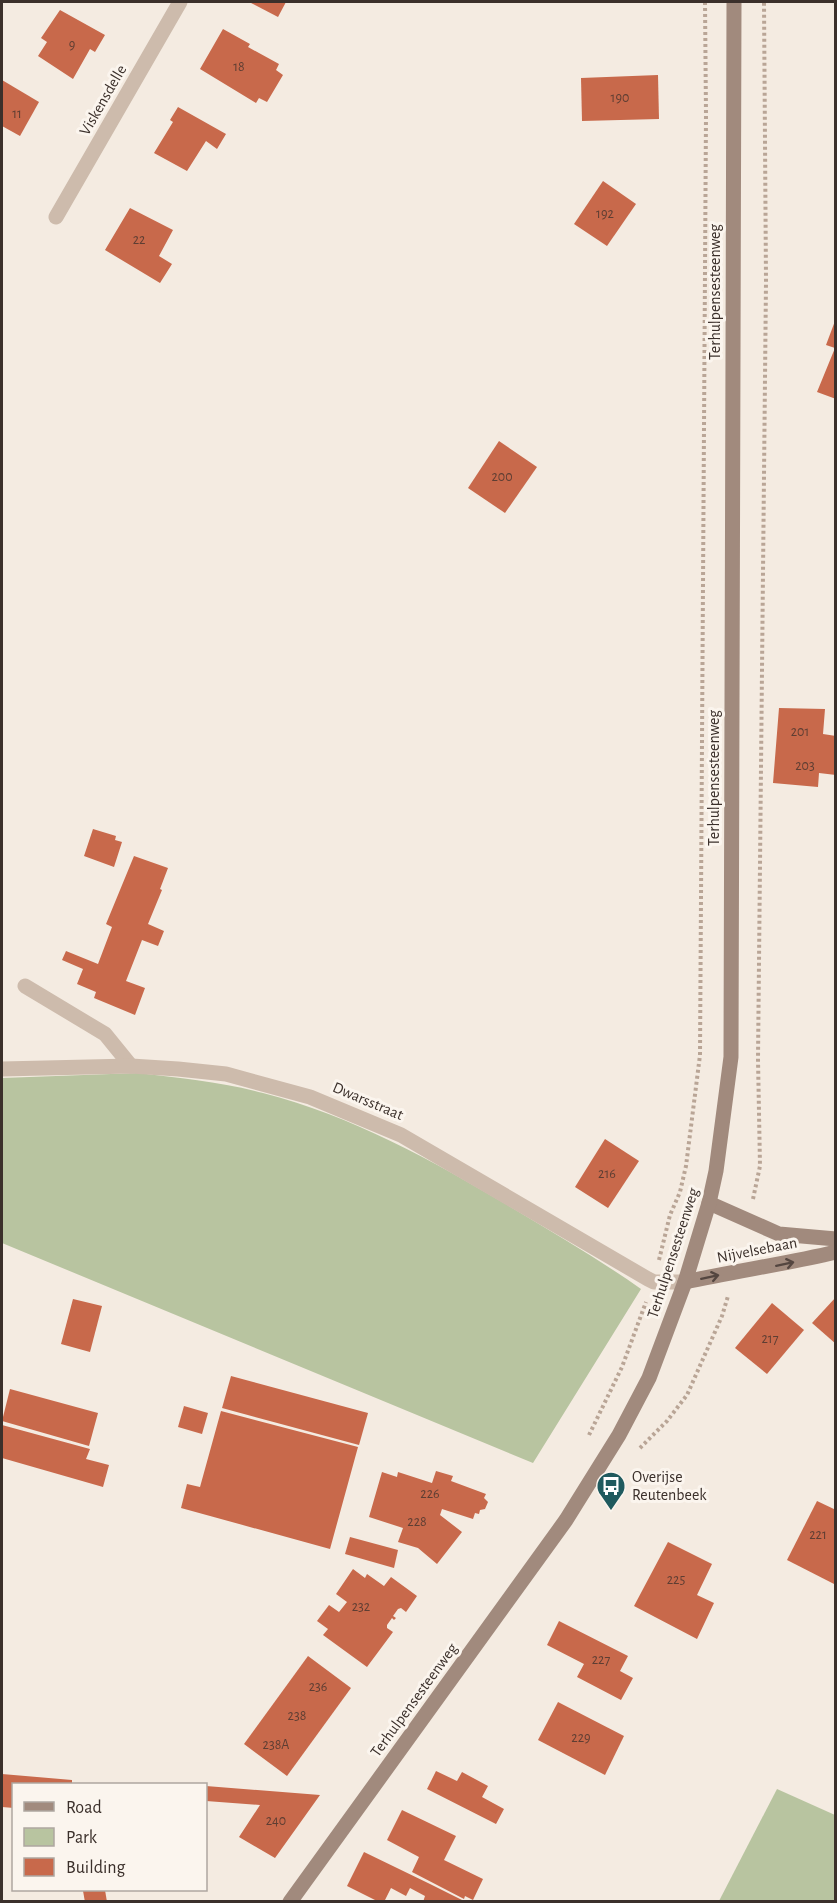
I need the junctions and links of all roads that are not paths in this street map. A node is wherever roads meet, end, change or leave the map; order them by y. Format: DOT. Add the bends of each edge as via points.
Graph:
graph roads {
  1 [pos="180,2"];
  2 [pos="734,2"];
  3 [pos="56,217"];
  4 [pos="25,986"];
  5 [pos="131,1066"];
  6 [pos="2,1069"];
  7 [pos="709,1203"];
  8 [pos="836,1239"];
  9 [pos="836,1252"];
  10 [pos="685,1282"];
  11 [pos="290,1902"];
  1 -- 3 [label="street, Viskensdelle"];
  2 -- 7 [label="main road, Terhulpensesteenweg" via="731,1057 717,1171"];
  4 -- 5 [label="street" via="105,1034"];
  5 -- 6 [label="street, Dwarsstraat"];
  5 -- 10 [label="street, Dwarsstraat" via="226,1074 350,1112 401,1135 654,1282"];
  7 -- 8 [label="main road, Nijvelsebaan" via="780,1234"];
  7 -- 10 [label="main road, Terhulpensesteenweg"];
  10 -- 9 [label="main road, Nijvelsebaan, one-way"];
  10 -- 11 [label="main road, Terhulpensesteenweg" via="649,1378 566,1520"];
}
